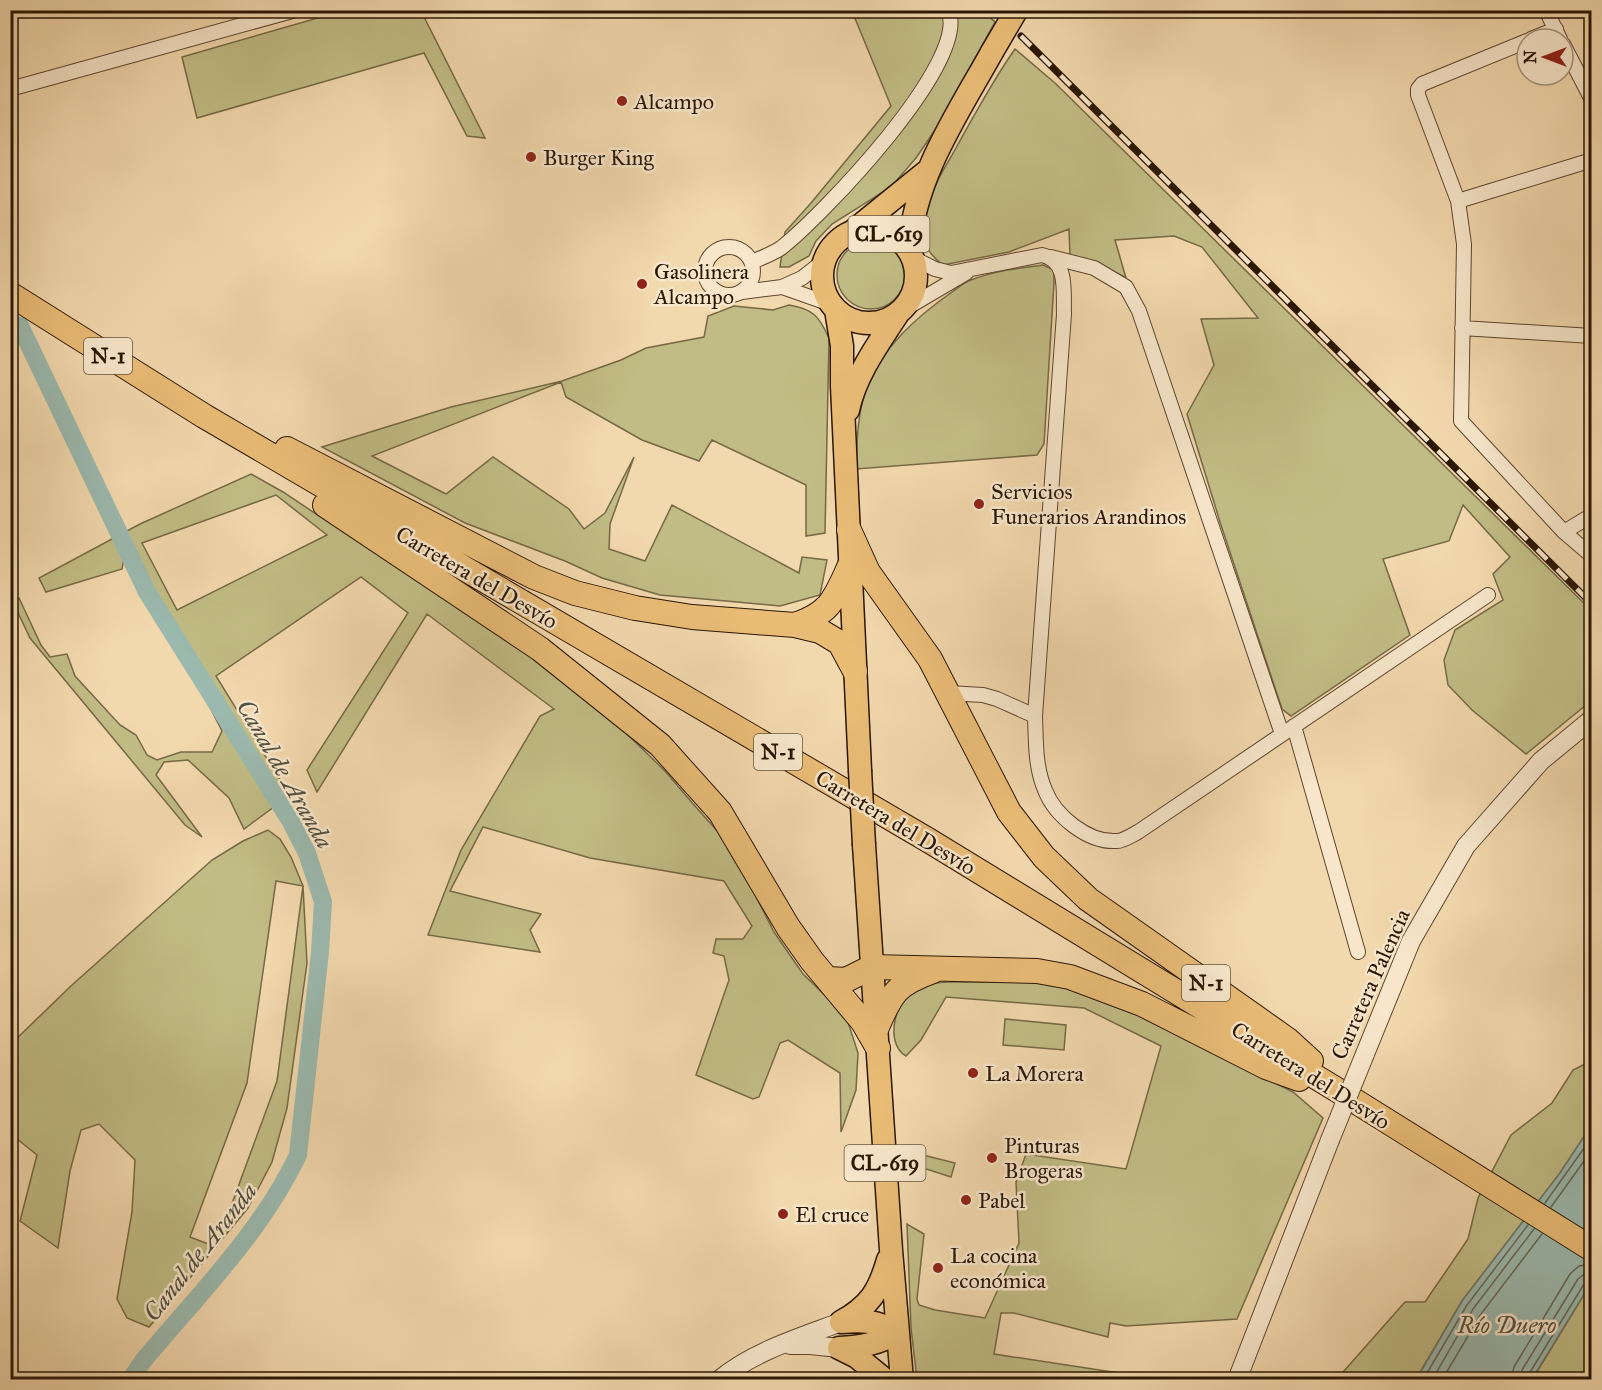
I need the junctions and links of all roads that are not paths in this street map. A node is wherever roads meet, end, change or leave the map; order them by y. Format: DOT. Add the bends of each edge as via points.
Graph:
graph roads {
  1 [pos="296,10"];
  2 [pos="948,10"];
  3 [pos="1546,10"];
  4 [pos="1016,11"];
  5 [pos="1554,27"];
  6 [pos="1515,46"];
  7 [pos="1575,67"];
  8 [pos="10,89"];
  9 [pos="1592,100"];
  10 [pos="1592,160"];
  11 [pos="927,171"];
  12 [pos="1458,201"];
  13 [pos="852,232"];
  14 [pos="911,254"];
  15 [pos="1051,257"];
  16 [pos="825,260"];
  17 [pos="753,267"];
  18 [pos="969,271"];
  19 [pos="775,287"];
  20 [pos="742,292"];
  21 [pos="18,299"];
  22 [pos="834,308"];
  23 [pos="900,312"];
  24 [pos="1462,328"];
  25 [pos="1592,336"];
  26 [pos="197,412"];
  27 [pos="844,429"];
  28 [pos="1592,515"];
  29 [pos="849,530"];
  30 [pos="1564,532"];
  31 [pos="1592,556"];
  32 [pos="850,565"];
  33 [pos="1488,595"];
  34 [pos="795,625"];
  35 [pos="855,671"];
  36 [pos="948,693"];
  37 [pos="1035,716"];
  38 [pos="1592,719"];
  39 [pos="1288,730"];
  40 [pos="1358,952"];
  41 [pos="872,967"];
  42 [pos="941,968"];
  43 [pos="828,980"];
  44 [pos="877,1038"];
  45 [pos="1347,1096"];
  46 [pos="1367,1110"];
  47 [pos="1592,1249"];
  48 [pos="891,1250"];
  49 [pos="841,1322"];
  50 [pos="897,1332"];
  51 [pos="783,1346"];
  52 [pos="839,1348"];
  53 [pos="719,1380"];
  54 [pos="885,1380"];
  55 [pos="902,1380"];
  56 [pos="1237,1380"];
  1 -- 8 [label="street"];
  2 -- 17 [label="street" via="948,41 926,87 854,178 809,224"];
  3 -- 5 [label="street"];
  4 -- 11 [label="main road, CL-619, bridge"];
  6 -- 12 [label="street" via="1418,89"];
  7 -- 9 [label="street"];
  10 -- 12 [label="street"];
  11 -- 13 [label="main road, CL-619"];
  11 -- 14 [label="main road, CL-619" via="915,209"];
  12 -- 24 [label="street" via="1464,244"];
  13 -- 14 [label="main road, CL-619" via="884,231 898,238"];
  13 -- 16 [label="main road, CL-619" via="831,248"];
  14 -- 18 [label="street" via="951,273"];
  14 -- 23 [label="main road, CL-619" via="916,286"];
  15 -- 18 [label="street" via="1020,258"];
  15 -- 37 [label="street" via="1062,273 1064,314"];
  15 -- 39 [label="street" via="1094,268 1126,287 1139,311"];
  16 -- 19 [label="street" via="802,278"];
  16 -- 22 [label="main road, CL-619" via="823,285"];
  17 -- 19 [label="street" via="758,280"];
  17 -- 20 [label="street" via="753,279"];
  17 -- 20 [label="street" via="741,250 733,247 717,250 707,262 706,278 715,291 729,296"];
  18 -- 23 [label="street"];
  19 -- 20 [label="street"];
  19 -- 22 [label="street"];
  21 -- 26 [label="highway, Carretera del Desvío / N-1"];
  22 -- 23 [label="main road" via="847,318 872,324"];
  22 -- 27 [label="main road, CL-619" via="842,346"];
  23 -- 27 [label="main road, CL-619" via="860,377 850,399"];
  24 -- 25 [label="street"];
  24 -- 30 [label="street" via="1462,423"];
  26 -- 34 [label="highway, N-1" via="299,454 534,577 575,593 692,617"];
  26 -- 43 [label="highway, N-1" via="309,494 540,649 660,745 720,812 788,927"];
  26 -- 45 [label="highway, Carretera del Desvío / N-1" via="928,840"];
  27 -- 29 [label="main road, CL-619"];
  28 -- 30 [label="street"];
  29 -- 32 [label="main road, CL-619"];
  29 -- 36 [label="highway, N-1" via="868,572 930,659"];
  30 -- 31 [label="street"];
  32 -- 34 [label="highway" via="834,602 812,619"];
  32 -- 35 [label="main road, CL-619"];
  33 -- 39 [label="street"];
  34 -- 35 [label="highway" via="820,631 840,643"];
  35 -- 41 [label="main road, CL-619, bridge"];
  36 -- 37 [label="street" via="983,695"];
  36 -- 46 [label="highway, N-1" via="1009,812 1044,856 1088,900 1288,1040"];
  37 -- 39 [label="street" via="1036,752 1045,792 1067,822 1092,838 1118,841 1138,832"];
  38 -- 56 [label="street, Carretera Palencia, bridge" via="1541,761 1466,846 1411,940"];
  39 -- 40 [label="street"];
  41 -- 42 [label="highway, N-1"];
  41 -- 43 [label="highway, N-1" via="846,980"];
  41 -- 44 [label="main road, CL-619"];
  42 -- 44 [label="highway" via="906,982 889,1000"];
  42 -- 45 [label="highway, N-1" via="1037,971 1070,977 1142,1004 1266,1067"];
  43 -- 44 [label="highway, N-1"];
  44 -- 48 [label="main road, CL-619"];
  45 -- 46 [label="highway, Carretera del Desvío"];
  46 -- 47 [label="highway, Carretera del Desvío / N-1"];
  48 -- 49 [label="main road" via="881,1285 859,1312"];
  48 -- 50 [label="main road, CL-619"];
  49 -- 50 [label="main road" via="864,1320"];
  49 -- 51 [label="street"];
  50 -- 52 [label="main road" via="866,1346"];
  50 -- 55 [label="main road, CL-619"];
  51 -- 52 [label="street"];
  51 -- 53 [label="street" via="765,1352"];
  52 -- 54 [label="main road"];
}
